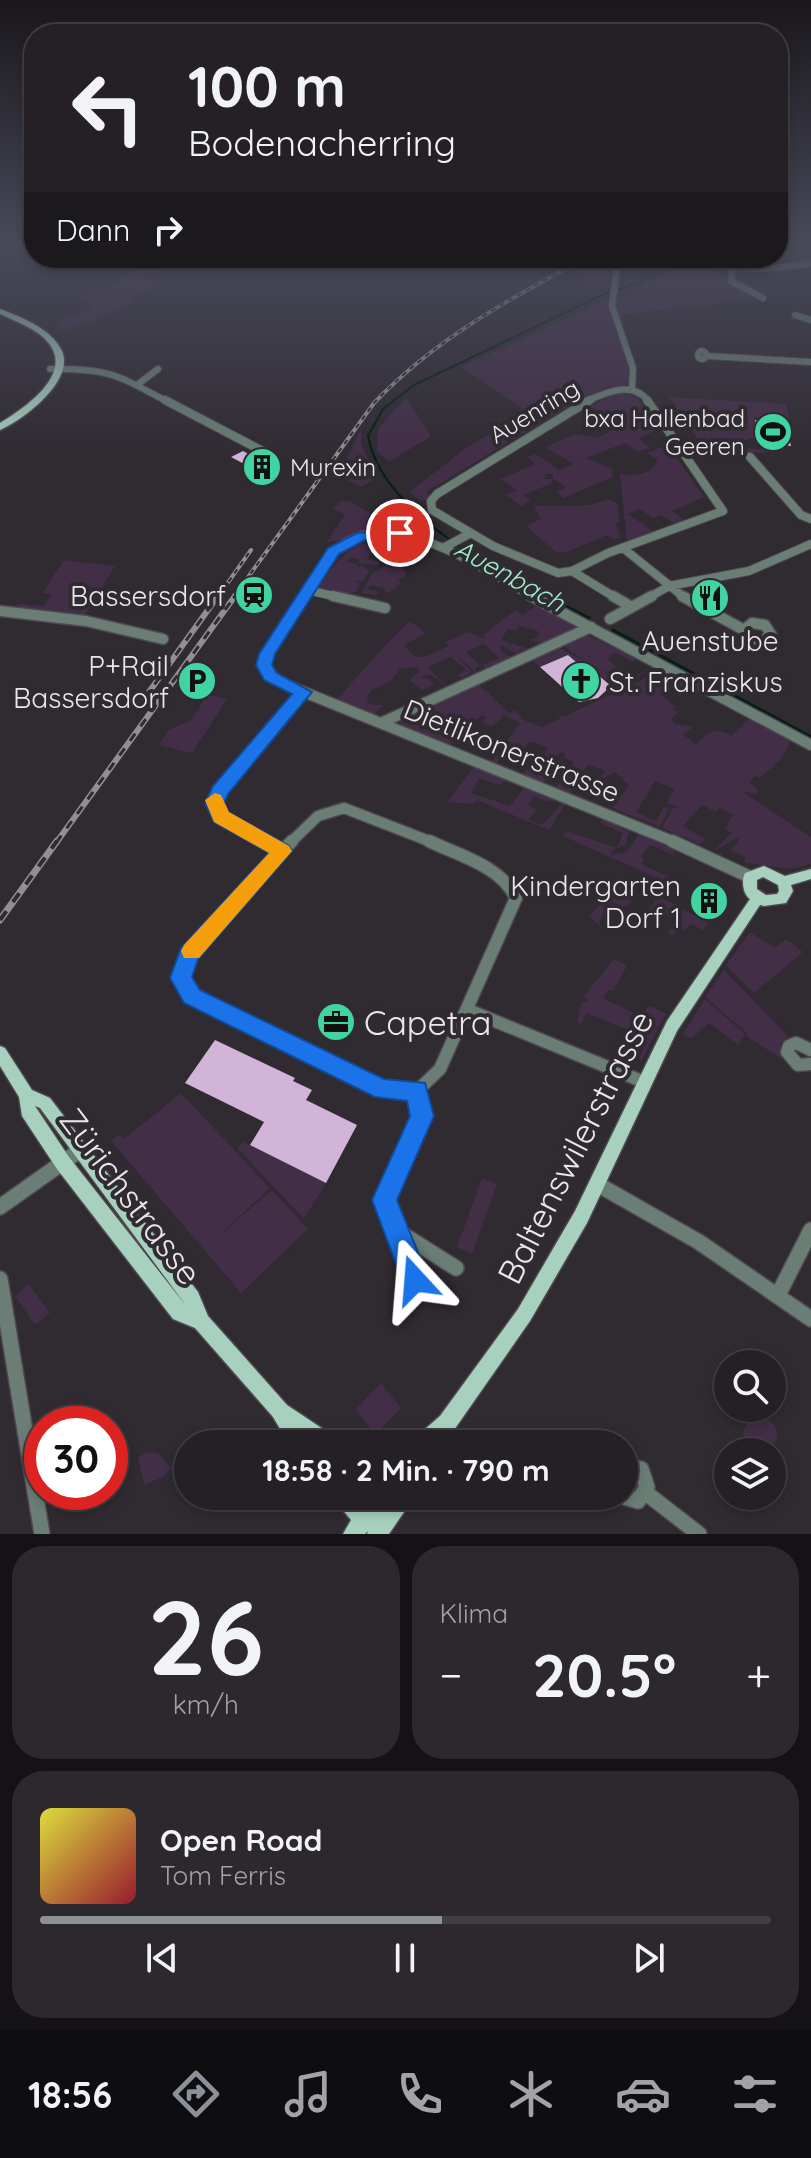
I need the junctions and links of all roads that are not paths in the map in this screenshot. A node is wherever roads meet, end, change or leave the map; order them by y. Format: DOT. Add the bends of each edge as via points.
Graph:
graph roads {
  1 [pos="8,316"];
  2 [pos="615,316"];
  3 [pos="708,356"];
  4 [pos="811,362"];
  5 [pos="54,369"];
  6 [pos="158,369"];
  7 [pos="137,385"];
  8 [pos="632,389"];
  9 [pos="0,425"];
  10 [pos="272,456"];
  11 [pos="750,457"];
  12 [pos="811,519"];
  13 [pos="471,533"];
  14 [pos="811,544"];
  15 [pos="448,545"];
  16 [pos="623,548"];
  17 [pos="572,571"];
  18 [pos="669,586"];
  19 [pos="308,590"];
  20 [pos="630,606"];
  21 [pos="385,608"];
  22 [pos="0,611"];
  23 [pos="610,619"];
  24 [pos="591,627"];
  25 [pos="744,630"];
  26 [pos="163,639"];
  27 [pos="303,692"];
  28 [pos="381,723"];
  29 [pos="811,745"];
  30 [pos="282,851"];
  31 [pos="811,874"];
  32 [pos="750,877"];
  33 [pos="784,882"];
  34 [pos="758,898"];
  35 [pos="468,1010"];
  36 [pos="811,1050"];
  37 [pos="0,1053"];
  38 [pos="811,1065"];
  39 [pos="644,1082"];
  40 [pos="417,1091"];
  41 [pos="27,1095"];
  42 [pos="79,1151"];
  43 [pos="63,1163"];
  44 [pos="597,1184"];
  45 [pos="0,1207"];
  46 [pos="811,1230"];
  47 [pos="399,1232"];
  48 [pos="456,1268"];
  49 [pos="0,1279"];
  50 [pos="415,1280"];
  51 [pos="778,1295"];
  52 [pos="811,1319"];
  53 [pos="201,1322"];
  54 [pos="280,1410"];
  55 [pos="447,1423"];
  56 [pos="292,1430"];
  57 [pos="308,1430"];
  58 [pos="439,1430"];
  59 [pos="444,1430"];
  60 [pos="638,1468"];
  61 [pos="646,1493"];
  62 [pos="638,1501"];
  63 [pos="355,1510"];
  64 [pos="390,1510"];
  65 [pos="370,1528"];
  66 [pos="42,1534"];
  67 [pos="699,1534"];
  1 -- 5 [label="main road" via="35,331"];
  2 -- 8 [label="street" via="634,367"];
  3 -- 4 [label="street"];
  5 -- 7 [label="street" via="102,370"];
  5 -- 9 [label="main road" via="41,398"];
  6 -- 7 [label="street"];
  7 -- 10 [label="street"];
  8 -- 13 [label="street, Auenring" via="614,389 594,398 433,498 434,512"];
  8 -- 16 [label="street" via="645,396 724,509 676,533"];
  11 -- 12 [label="street" via="801,515"];
  13 -- 15 [label="street"];
  13 -- 17 [label="street, Auenring" via="541,569"];
  14 -- 18 [label="street" via="749,571"];
  15 -- 19 [label="street" via="400,533 362,536 334,551"];
  15 -- 24 [label="street"];
  16 -- 17 [label="street"];
  16 -- 18 [label="street"];
  17 -- 20 [label="street"];
  18 -- 20 [label="street"];
  18 -- 25 [label="street"];
  19 -- 21 [label="street"];
  19 -- 27 [label="street, Dietlikonerstrasse" via="264,661 273,679"];
  20 -- 23 [label="street"];
  22 -- 26 [label="street" via="98,623"];
  24 -- 28 [label="street"];
  24 -- 29 [label="street"];
  27 -- 28 [label="street, Dietlikonerstrasse"];
  27 -- 30 [label="street" via="214,803 221,817"];
  28 -- 32 [label="street, Dietlikonerstrasse"];
  30 -- 35 [label="street" via="318,816 344,808 414,834 508,881 516,898 514,908"];
  30 -- 40 [label="street" via="188,955 181,978 185,987 207,1004 383,1089"];
  31 -- 33 [label="main road"];
  32 -- 33 [label="main road" via="764,871"];
  32 -- 34 [label="main road" via="748,888"];
  33 -- 34 [label="main road" via="781,899"];
  34 -- 39 [label="main road, Baltenswilerstrasse" via="672,1026"];
  35 -- 39 [label="street"];
  35 -- 40 [label="street" via="440,1069"];
  36 -- 38 [label="street" via="796,1043 787,1052 793,1063"];
  37 -- 41 [label="main road, Zürichstrasse"];
  39 -- 44 [label="main road, Baltenswilerstrasse"];
  40 -- 47 [label="street" via="422,1116 385,1200"];
  41 -- 42 [label="main road, Zürichstrasse" via="45,1103"];
  41 -- 43 [label="main road, Zürichstrasse" via="28,1111"];
  42 -- 43 [label="street"];
  42 -- 53 [label="main road, Zürichstrasse" via="192,1298"];
  43 -- 45 [label="street"];
  43 -- 53 [label="main road, Zürichstrasse" via="179,1313"];
  44 -- 51 [label="street" via="652,1213"];
  44 -- 55 [label="main road, Baltenswilerstrasse" via="524,1315"];
  46 -- 51 [label="street"];
  47 -- 48 [label="street"];
  47 -- 50 [label="street"];
  49 -- 66 [label="street"];
  51 -- 52 [label="street"];
  53 -- 54 [label="main road, Zürichstrasse"];
  54 -- 56 [label="main road, Zürichstrasse"];
  54 -- 57 [label="main road, Zürichstrasse"];
  55 -- 58 [label="main road, Baltenswilerstrasse"];
  55 -- 59 [label="main road, Baltenswilerstrasse"];
  60 -- 61 [label="street" via="647,1480"];
  61 -- 62 [label="street"];
  61 -- 67 [label="street"];
  63 -- 65 [label="main road"];
  64 -- 65 [label="main road"];
}
